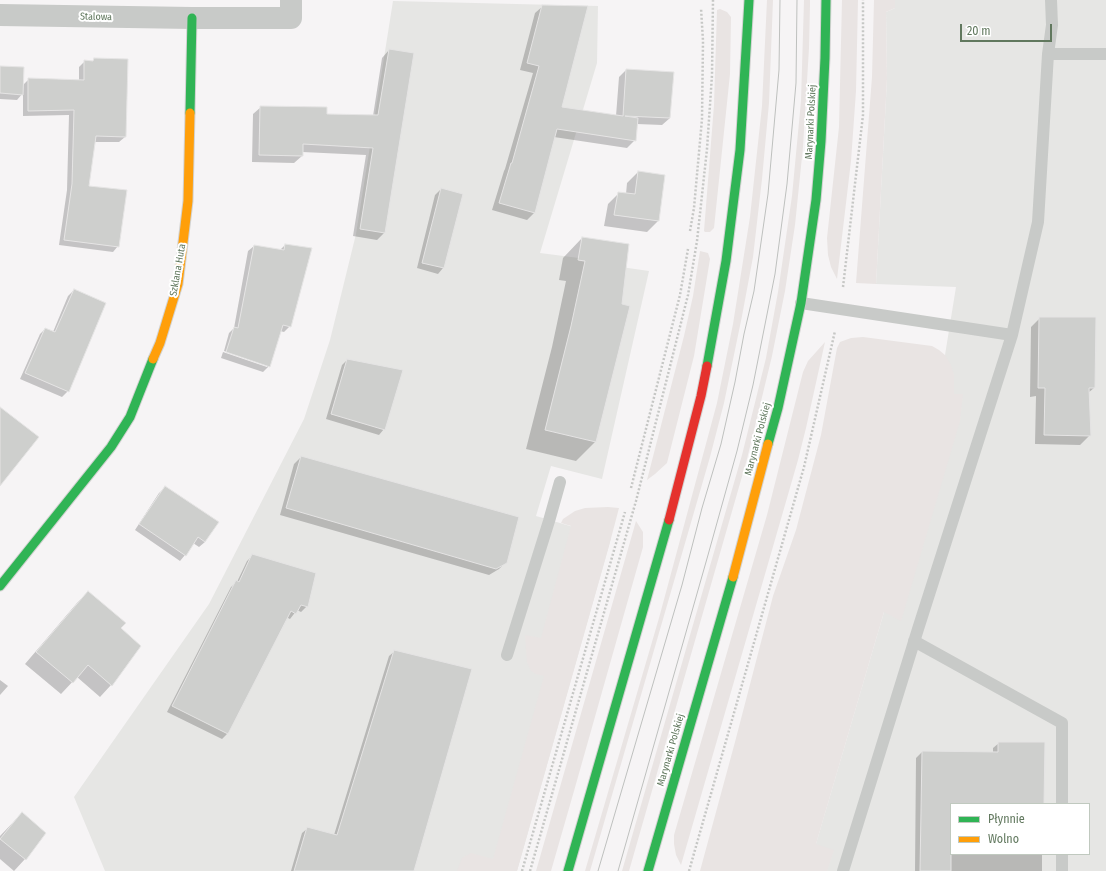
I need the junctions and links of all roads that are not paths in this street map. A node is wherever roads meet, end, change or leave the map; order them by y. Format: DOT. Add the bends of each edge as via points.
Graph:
graph roads {
  1 [pos="291,0"];
  2 [pos="749,0"];
  3 [pos="826,0"];
  4 [pos="1051,0"];
  5 [pos="0,15"];
  6 [pos="192,18"];
  7 [pos="1048,54"];
  8 [pos="1106,54"];
  9 [pos="801,303"];
  10 [pos="1012,335"];
  11 [pos="560,482"];
  12 [pos="0,586"];
  13 [pos="914,641"];
  14 [pos="507,655"];
  15 [pos="1062,803"];
  16 [pos="1062,855"];
  17 [pos="568,871"];
  18 [pos="648,871"];
  19 [pos="843,871"];
  20 [pos="1062,871"];
  1 -- 6 [label="street" via="291,18"];
  2 -- 17 [label="main road" via="740,150 726,261 701,396 672,510"];
  3 -- 9 [label="main road, Marynarki Polskiej" via="816,200"];
  4 -- 7 [label="lane" via="1052,25"];
  5 -- 6 [label="street, Stalowa"];
  6 -- 12 [label="main road, Szklana Huta" via="188,201 178,284 160,343 130,417 111,447"];
  7 -- 8 [label="lane"];
  7 -- 10 [label="lane" via="1038,222"];
  9 -- 10 [label="lane"];
  9 -- 18 [label="main road, Marynarki Polskiej" via="778,408 731,584"];
  10 -- 13 [label="lane"];
  11 -- 14 [label="lane"];
  13 -- 15 [label="lane" via="1062,724"];
  13 -- 19 [label="lane"];
  16 -- 20 [label="lane"];
}
